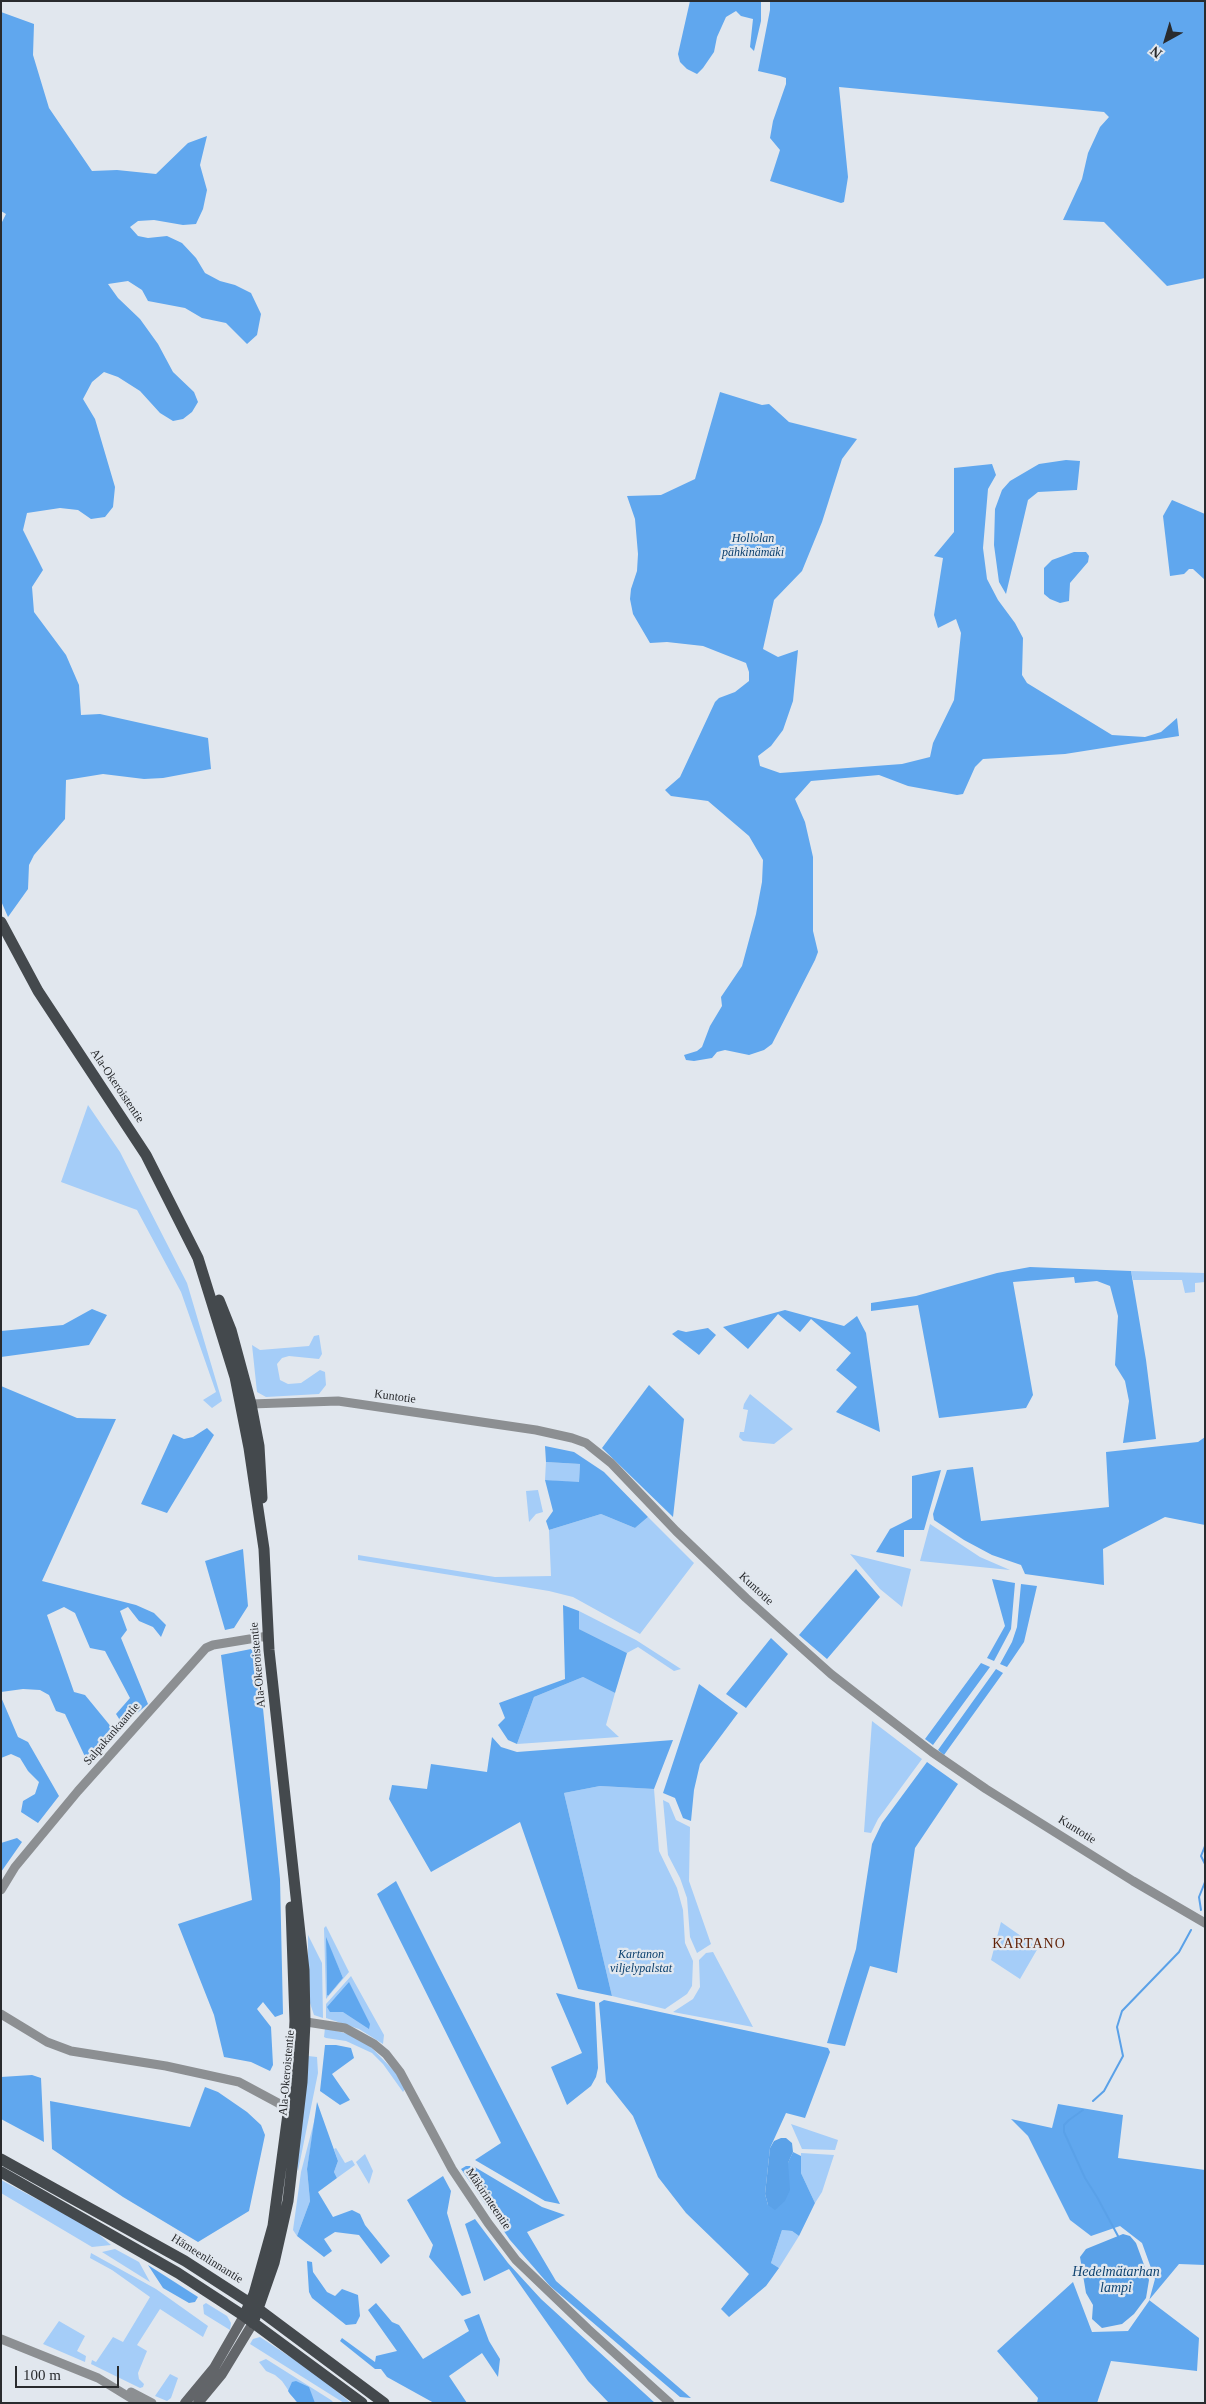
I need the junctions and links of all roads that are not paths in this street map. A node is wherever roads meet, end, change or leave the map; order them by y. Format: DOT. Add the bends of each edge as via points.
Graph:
graph roads {
  1 [pos="1,922"];
  2 [pos="203,1269"];
  3 [pos="251,1404"];
  4 [pos="261,1523"];
  5 [pos="268,1636"];
  6 [pos="1,1890"];
  7 [pos="1205,1923"];
  8 [pos="1,2014"];
  9 [pos="300,2021"];
  10 [pos="293,2110"];
  11 [pos="1,2159"];
  12 [pos="1,2172"];
  13 [pos="250,2303"];
  14 [pos="259,2310"];
  15 [pos="248,2319"];
  16 [pos="1,2339"];
  17 [pos="107,2383"];
  18 [pos="199,2401"];
  19 [pos="138,2403"];
  20 [pos="152,2403"];
  21 [pos="184,2403"];
  22 [pos="362,2403"];
  23 [pos="384,2403"];
  24 [pos="670,2403"];
  1 -- 2 [label="main road, Ala-Okeroistentie" via="38,991 146,1155"];
  2 -- 3 [label="main road, Ala-Okeroistentie" via="231,1330"];
  2 -- 4 [label="main road, Ala-Okeroistentie" via="236,1377"];
  3 -- 4 [label="main road, Ala-Okeroistentie" via="260,1460"];
  3 -- 7 [label="street, Kuntotie" via="338,1401 536,1430 586,1443 611,1463 746,1598 863,1699 986,1789"];
  4 -- 5 [label="main road, Ala-Okeroistentie"];
  5 -- 6 [label="street, Salpakankaantie" via="206,1648 78,1791 15,1867"];
  5 -- 9 [label="main road, Ala-Okeroistentie" via="289,1835"];
  8 -- 10 [label="street" via="47,2042 72,2052 230,2079"];
  9 -- 10 [label="main road, Ala-Okeroistentie"];
  9 -- 24 [label="street, Mäkirinteentie" via="345,2028 386,2054 400,2072 452,2169 516,2260"];
  10 -- 13 [label="main road, Ala-Okeroistentie" via="273,2226"];
  10 -- 14 [label="main road, Ala-Okeroistentie" via="288,2201"];
  11 -- 13 [label="main road, Hämeenlinnantie" via="168,2251"];
  12 -- 15 [label="main road" via="134,2246"];
  13 -- 14 [label="main road, Hämeenlinnantie"];
  13 -- 15 [label="main road, Ala-Okeroistentie"];
  14 -- 15 [label="main road, Ala-Okeroistentie"];
  14 -- 23 [label="main road, Hämeenlinnantie"];
  15 -- 18 [label="main road" via="222,2374"];
  15 -- 21 [label="main road"];
  15 -- 22 [label="main road"];
  16 -- 17 [label="street"];
  17 -- 19 [label="street"];
  17 -- 20 [label="street"];
}
